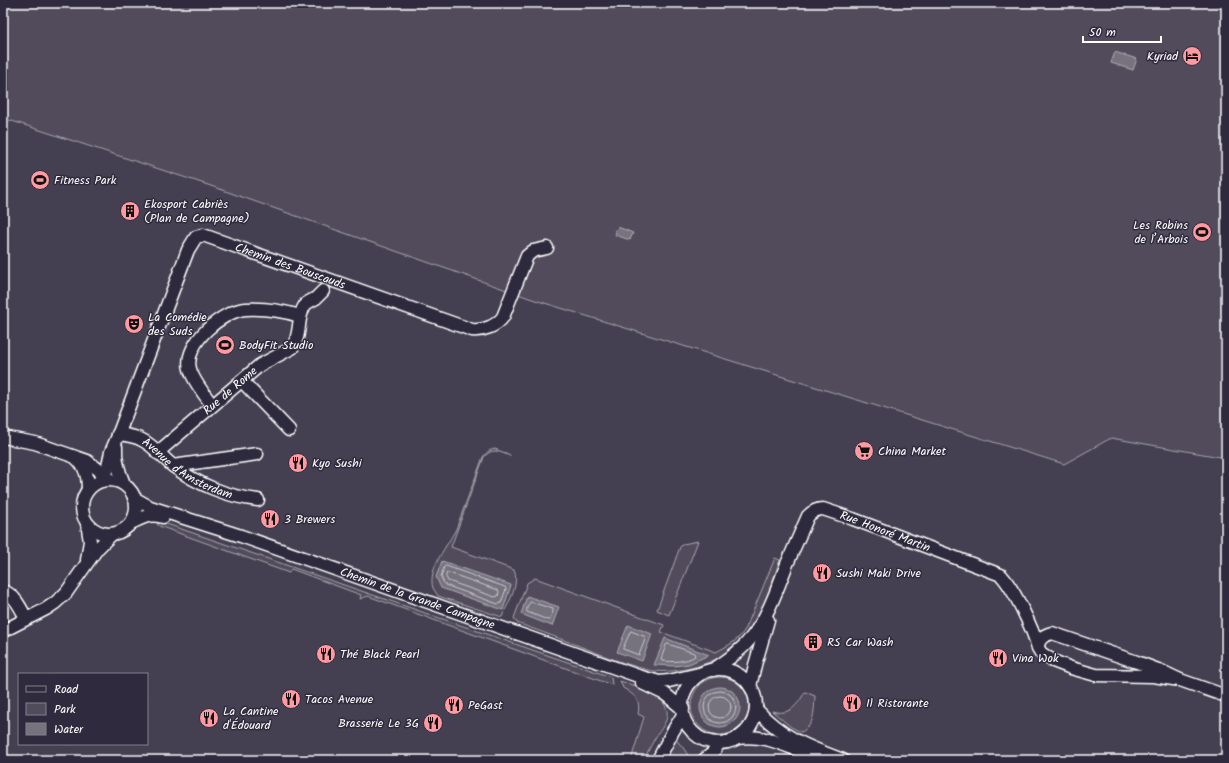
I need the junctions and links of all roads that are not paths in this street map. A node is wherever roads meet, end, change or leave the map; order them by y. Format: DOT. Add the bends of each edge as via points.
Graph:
graph roads {
  1 [pos="547,248"];
  2 [pos="323,291"];
  3 [pos="300,316"];
  4 [pos="242,381"];
  5 [pos="212,405"];
  6 [pos="289,430"];
  7 [pos="118,436"];
  8 [pos="3,437"];
  9 [pos="157,452"];
  10 [pos="257,454"];
  11 [pos="82,460"];
  12 [pos="173,466"];
  13 [pos="105,480"];
  14 [pos="124,484"];
  15 [pos="88,490"];
  16 [pos="134,498"];
  17 [pos="258,500"];
  18 [pos="87,523"];
  19 [pos="131,523"];
  20 [pos="112,534"];
  21 [pos="83,569"];
  22 [pos="3,591"];
  23 [pos="777,591"];
  24 [pos="1023,610"];
  25 [pos="26,618"];
  26 [pos="3,631"];
  27 [pos="1052,633"];
  28 [pos="1038,645"];
  29 [pos="1103,650"];
  30 [pos="708,671"];
  31 [pos="1102,675"];
  32 [pos="1180,680"];
  33 [pos="750,686"];
  34 [pos="1226,696"];
  35 [pos="756,709"];
  36 [pos="683,712"];
  37 [pos="736,739"];
  38 [pos="719,743"];
  39 [pos="658,760"];
  40 [pos="704,760"];
  41 [pos="823,760"];
  42 [pos="843,760"];
  1 -- 7 [label="street, Chemin des Bouscauds" via="533,251 526,256 503,317 497,323 478,331 203,235 196,236 188,250"];
  2 -- 3 [label="street" via="305,305"];
  3 -- 4 [label="street, Rue de Rome" via="299,332 294,346 267,361"];
  3 -- 5 [label="street" via="288,312 245,309 220,319 204,333 191,353 189,368"];
  4 -- 5 [label="street, Rue de Rome"];
  4 -- 6 [label="street"];
  5 -- 9 [label="street, Rue de Rome"];
  7 -- 9 [label="street, Avenue d'Amsterdam" via="143,440"];
  7 -- 11 [label="street, Chemin des Bouscauds" via="105,453"];
  7 -- 13 [label="street, Chemin des Bouscauds" via="110,452"];
  7 -- 14 [label="street, Chemin des Bouscauds" via="116,456"];
  8 -- 11 [label="street" via="35,443"];
  9 -- 12 [label="street, Avenue d'Amsterdam"];
  10 -- 12 [label="street"];
  11 -- 13 [label="street" via="97,468"];
  11 -- 15 [label="street"];
  12 -- 17 [label="street, Avenue d'Amsterdam" via="216,490"];
  13 -- 14 [label="street"];
  13 -- 15 [label="street"];
  14 -- 16 [label="street"];
  15 -- 18 [label="street" via="82,503"];
  16 -- 19 [label="street" via="135,515"];
  16 -- 30 [label="street, Chemin de la Grande Campagne" via="150,507 638,676 659,682"];
  18 -- 20 [label="street" via="98,532"];
  18 -- 21 [label="street" via="90,541"];
  19 -- 20 [label="street"];
  19 -- 36 [label="street, Chemin de la Grande Campagne" via="152,514 205,530 637,681 665,694"];
  20 -- 21 [label="street"];
  21 -- 25 [label="street" via="66,593 55,603"];
  22 -- 25 [label="street" via="13,597"];
  23 -- 24 [label="street, Rue Honoré Martin" via="808,516 815,510 824,509 998,573"];
  23 -- 30 [label="street, Rue Honoré Martin" via="753,636 734,655"];
  23 -- 33 [label="street, Rue Honoré Martin"];
  24 -- 27 [label="street, Rue Honoré Martin" via="1039,626"];
  24 -- 28 [label="street, Rue Honoré Martin"];
  25 -- 26 [label="street"];
  27 -- 28 [label="street" via="1044,635"];
  27 -- 29 [label="street, Rue Honoré Martin"];
  28 -- 31 [label="street, Rue Honoré Martin" via="1041,653 1053,661"];
  29 -- 31 [label="street" via="1109,664"];
  29 -- 32 [label="street, Rue Honoré Martin"];
  30 -- 33 [label="street" via="724,670 734,673"];
  30 -- 36 [label="street" via="694,679 687,688 683,698"];
  31 -- 32 [label="street, Rue Honoré Martin" via="1153,676"];
  32 -- 34 [label="street, Rue Honoré Martin"];
  33 -- 35 [label="street" via="755,697"];
  35 -- 37 [label="street" via="753,721"];
  35 -- 42 [label="street" via="767,722 789,737"];
  36 -- 38 [label="street" via="693,732 709,742"];
  36 -- 39 [label="street"];
  37 -- 38 [label="street"];
  37 -- 41 [label="street" via="756,737 772,740"];
  38 -- 40 [label="street" via="713,753"];
}
